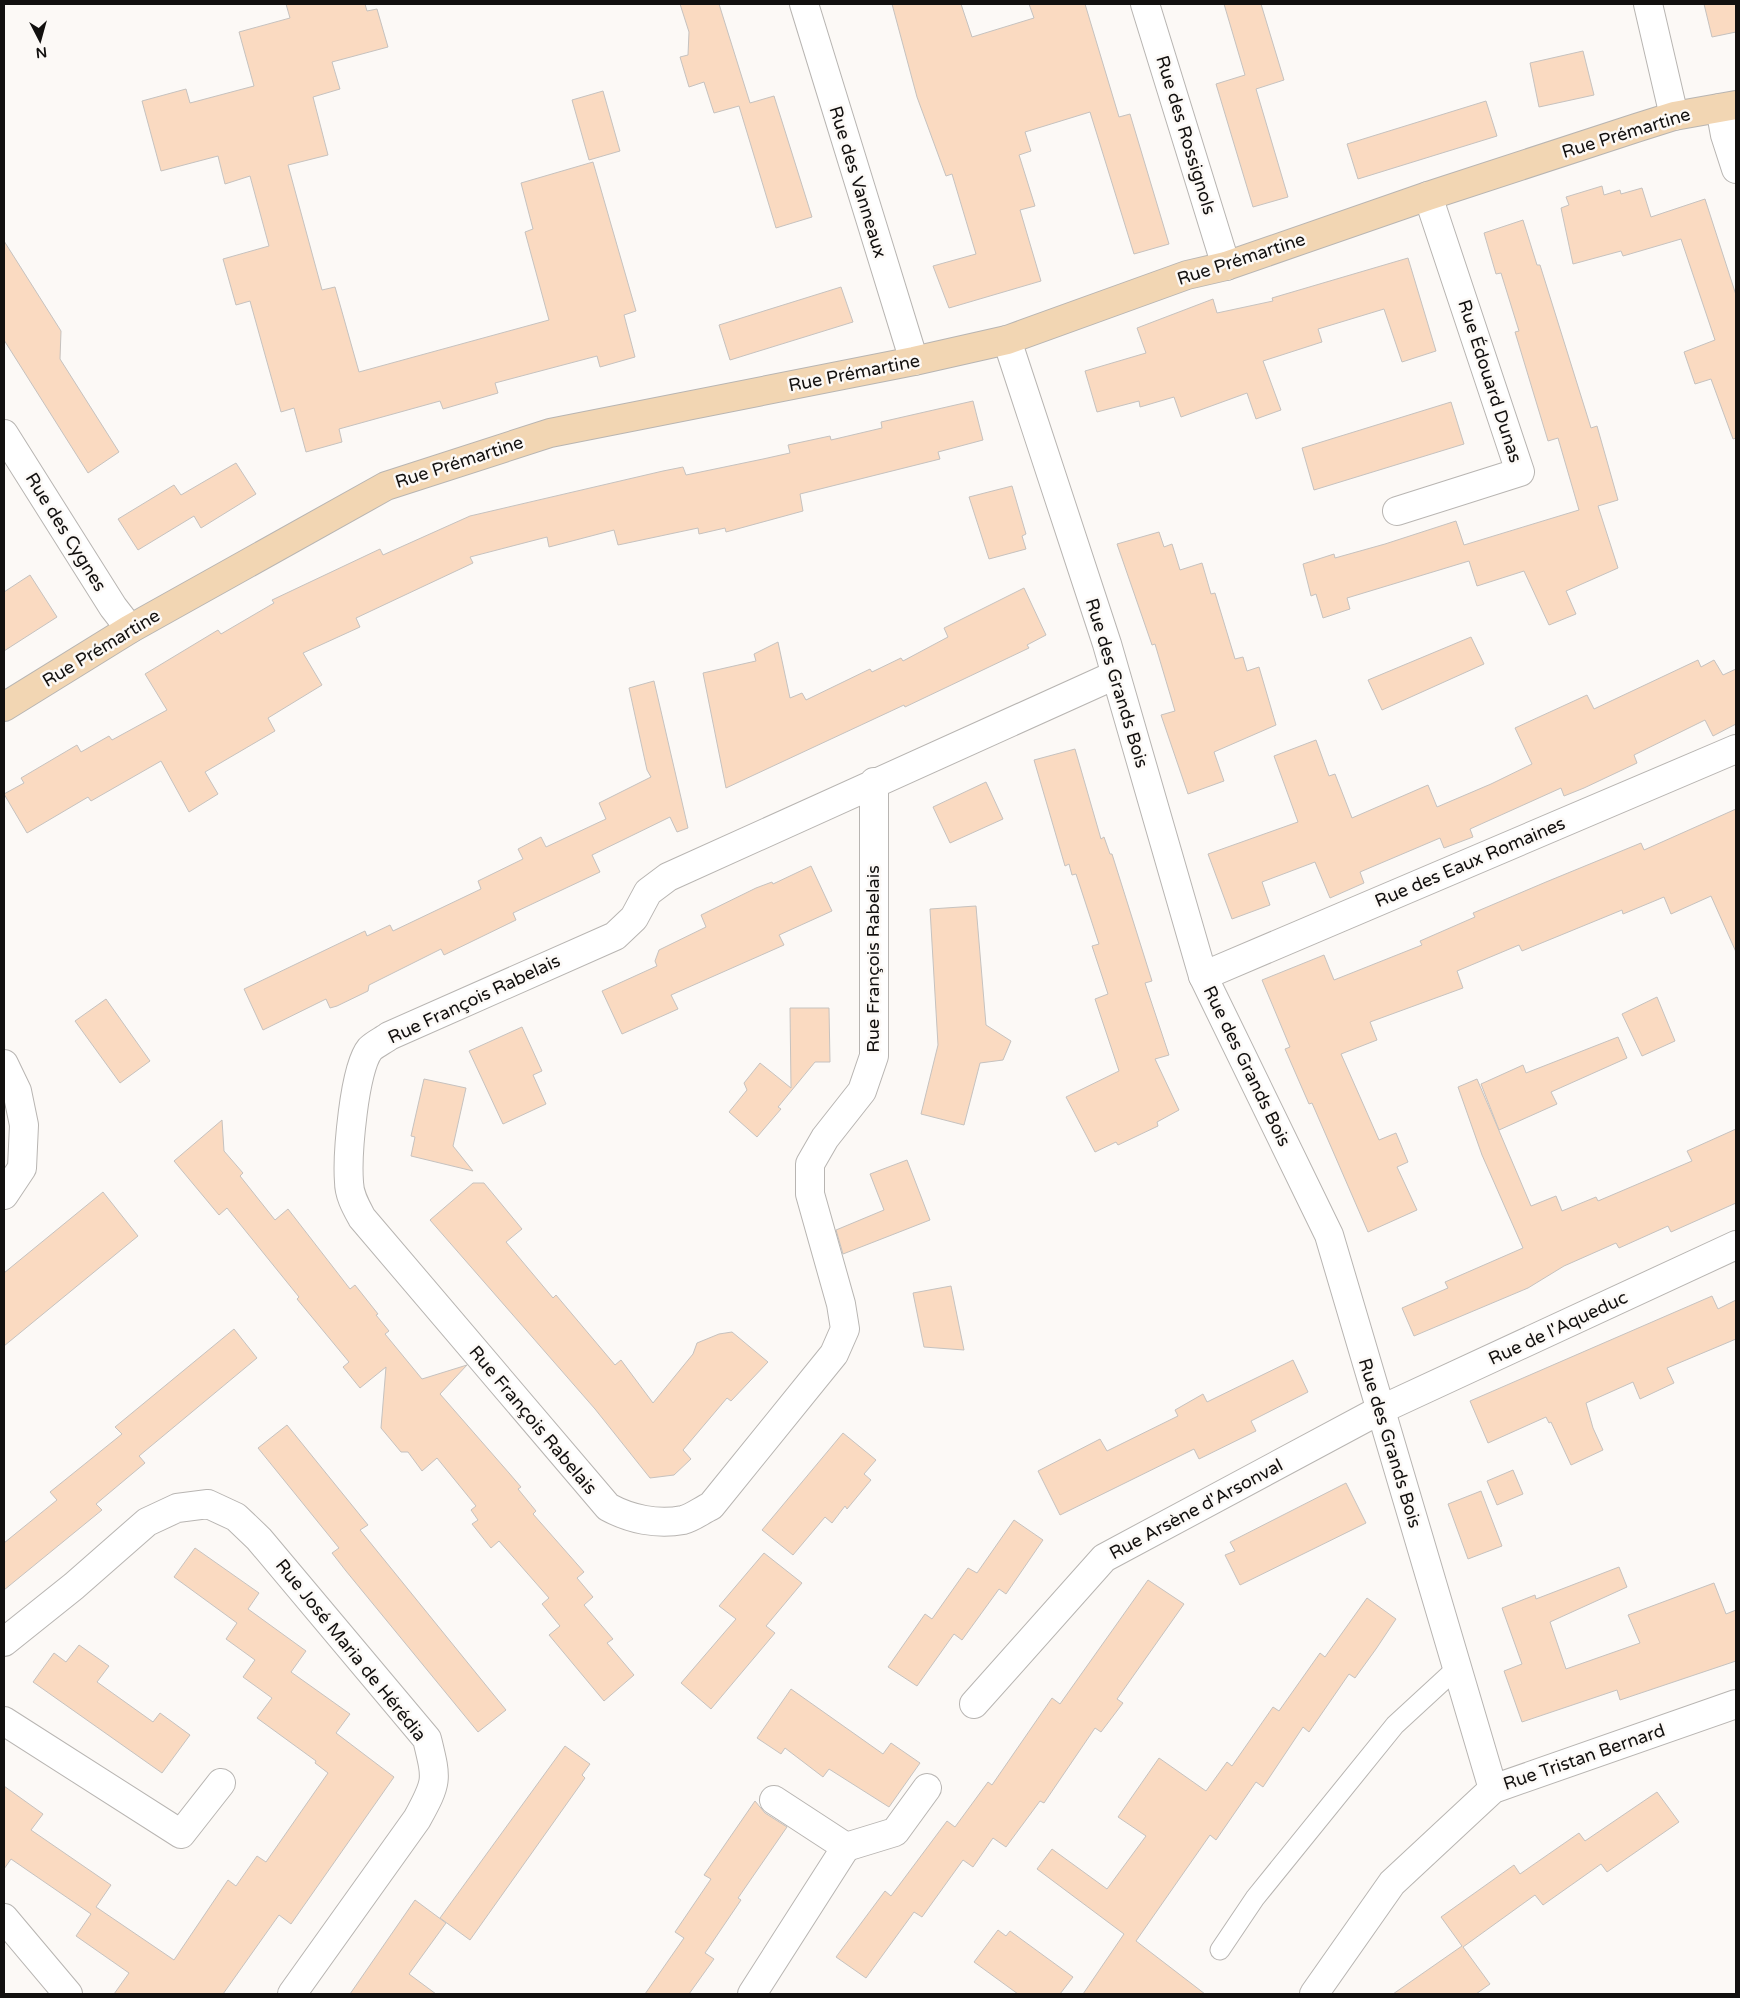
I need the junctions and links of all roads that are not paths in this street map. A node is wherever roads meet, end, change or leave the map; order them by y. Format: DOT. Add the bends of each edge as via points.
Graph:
graph roads {
  1 [pos="804,4"];
  2 [pos="1145,4"];
  3 [pos="1648,4"];
  4 [pos="1728,106"];
  5 [pos="1674,116"];
  6 [pos="1736,169"];
  7 [pos="1428,196"];
  8 [pos="1226,266"];
  9 [pos="1007,340"];
  10 [pos="914,361"];
  11 [pos="4,434"];
  12 [pos="1397,511"];
  13 [pos="130,629"];
  14 [pos="1115,675"];
  15 [pos="4,708"];
  16 [pos="1736,749"];
  17 [pos="874,782"];
  18 [pos="1203,976"];
  19 [pos="4,1064"];
  20 [pos="4,1195"];
  21 [pos="1736,1245"];
  22 [pos="1380,1410"];
  23 [pos="4,1642"];
  24 [pos="1458,1667"];
  25 [pos="974,1704"];
  26 [pos="1736,1704"];
  27 [pos="4,1721"];
  28 [pos="221,1784"];
  29 [pos="927,1788"];
  30 [pos="1493,1789"];
  31 [pos="774,1800"];
  32 [pos="846,1847"];
  33 [pos="4,1918"];
  34 [pos="1220,1950"];
  35 [pos="68,1994"];
  36 [pos="292,1994"];
  37 [pos="752,1994"];
  38 [pos="1314,1994"];
  1 -- 10 [label="street, Rue des Vanneaux"];
  2 -- 8 [label="street, Rue des Rossignols"];
  3 -- 5 [label="street"];
  4 -- 5 [label="street, Rue Prémartine"];
  4 -- 6 [label="street" via="1725,135"];
  5 -- 7 [label="street, Rue Prémartine"];
  7 -- 8 [label="street, Rue Prémartine"];
  7 -- 12 [label="street, Rue Édouard Dunas" via="1520,472"];
  8 -- 9 [label="street, Rue Prémartine" via="1186,276"];
  9 -- 10 [label="street, Rue Prémartine"];
  9 -- 14 [label="street, Rue des Grands Bois"];
  10 -- 13 [label="street, Rue Prémartine" via="550,433 386,486"];
  11 -- 13 [label="street, Rue des Cygnes"];
  13 -- 15 [label="street, Rue Prémartine"];
  14 -- 17 [label="street, Rue François Rabelais"];
  14 -- 18 [label="street, Rue des Grands Bois"];
  16 -- 18 [label="street, Rue des Eaux Romaines"];
  17 -- 17 [label="street, Rue François Rabelais" via="668,877 648,892 634,918 614,936 389,1036 370,1049 362,1065 353,1110 348,1183 362,1218 608,1507 625,1516 684,1520 711,1506 834,1354 845,1329 810,1194 810,1164 825,1138 862,1091 874,1056"];
  18 -- 22 [label="street, Rue des Grands Bois" via="1329,1234"];
  19 -- 20 [label="street" via="17,1091 24,1125 22,1168"];
  21 -- 22 [label="street, Rue de l'Aqueduc"];
  22 -- 24 [label="street, Rue des Grands Bois"];
  22 -- 25 [label="street, Rue Arsène d'Arsonval" via="1104,1558"];
  23 -- 36 [label="street, Rue José Maria de Hérédia" via="147,1522 177,1508 208,1504 236,1517 259,1539 427,1739 435,1773 432,1792 417,1819"];
  24 -- 30 [label="street, Rue des Grands Bois"];
  24 -- 34 [label="lane" via="1395,1725 1255,1898"];
  26 -- 30 [label="street, Rue Tristan Bernard"];
  27 -- 28 [label="street" via="181,1834"];
  29 -- 32 [label="street" via="895,1832"];
  30 -- 38 [label="street, Rue Tristan Bernard" via="1392,1883"];
  31 -- 32 [label="street"];
  32 -- 37 [label="street"];
  33 -- 35 [label="street"];
}
